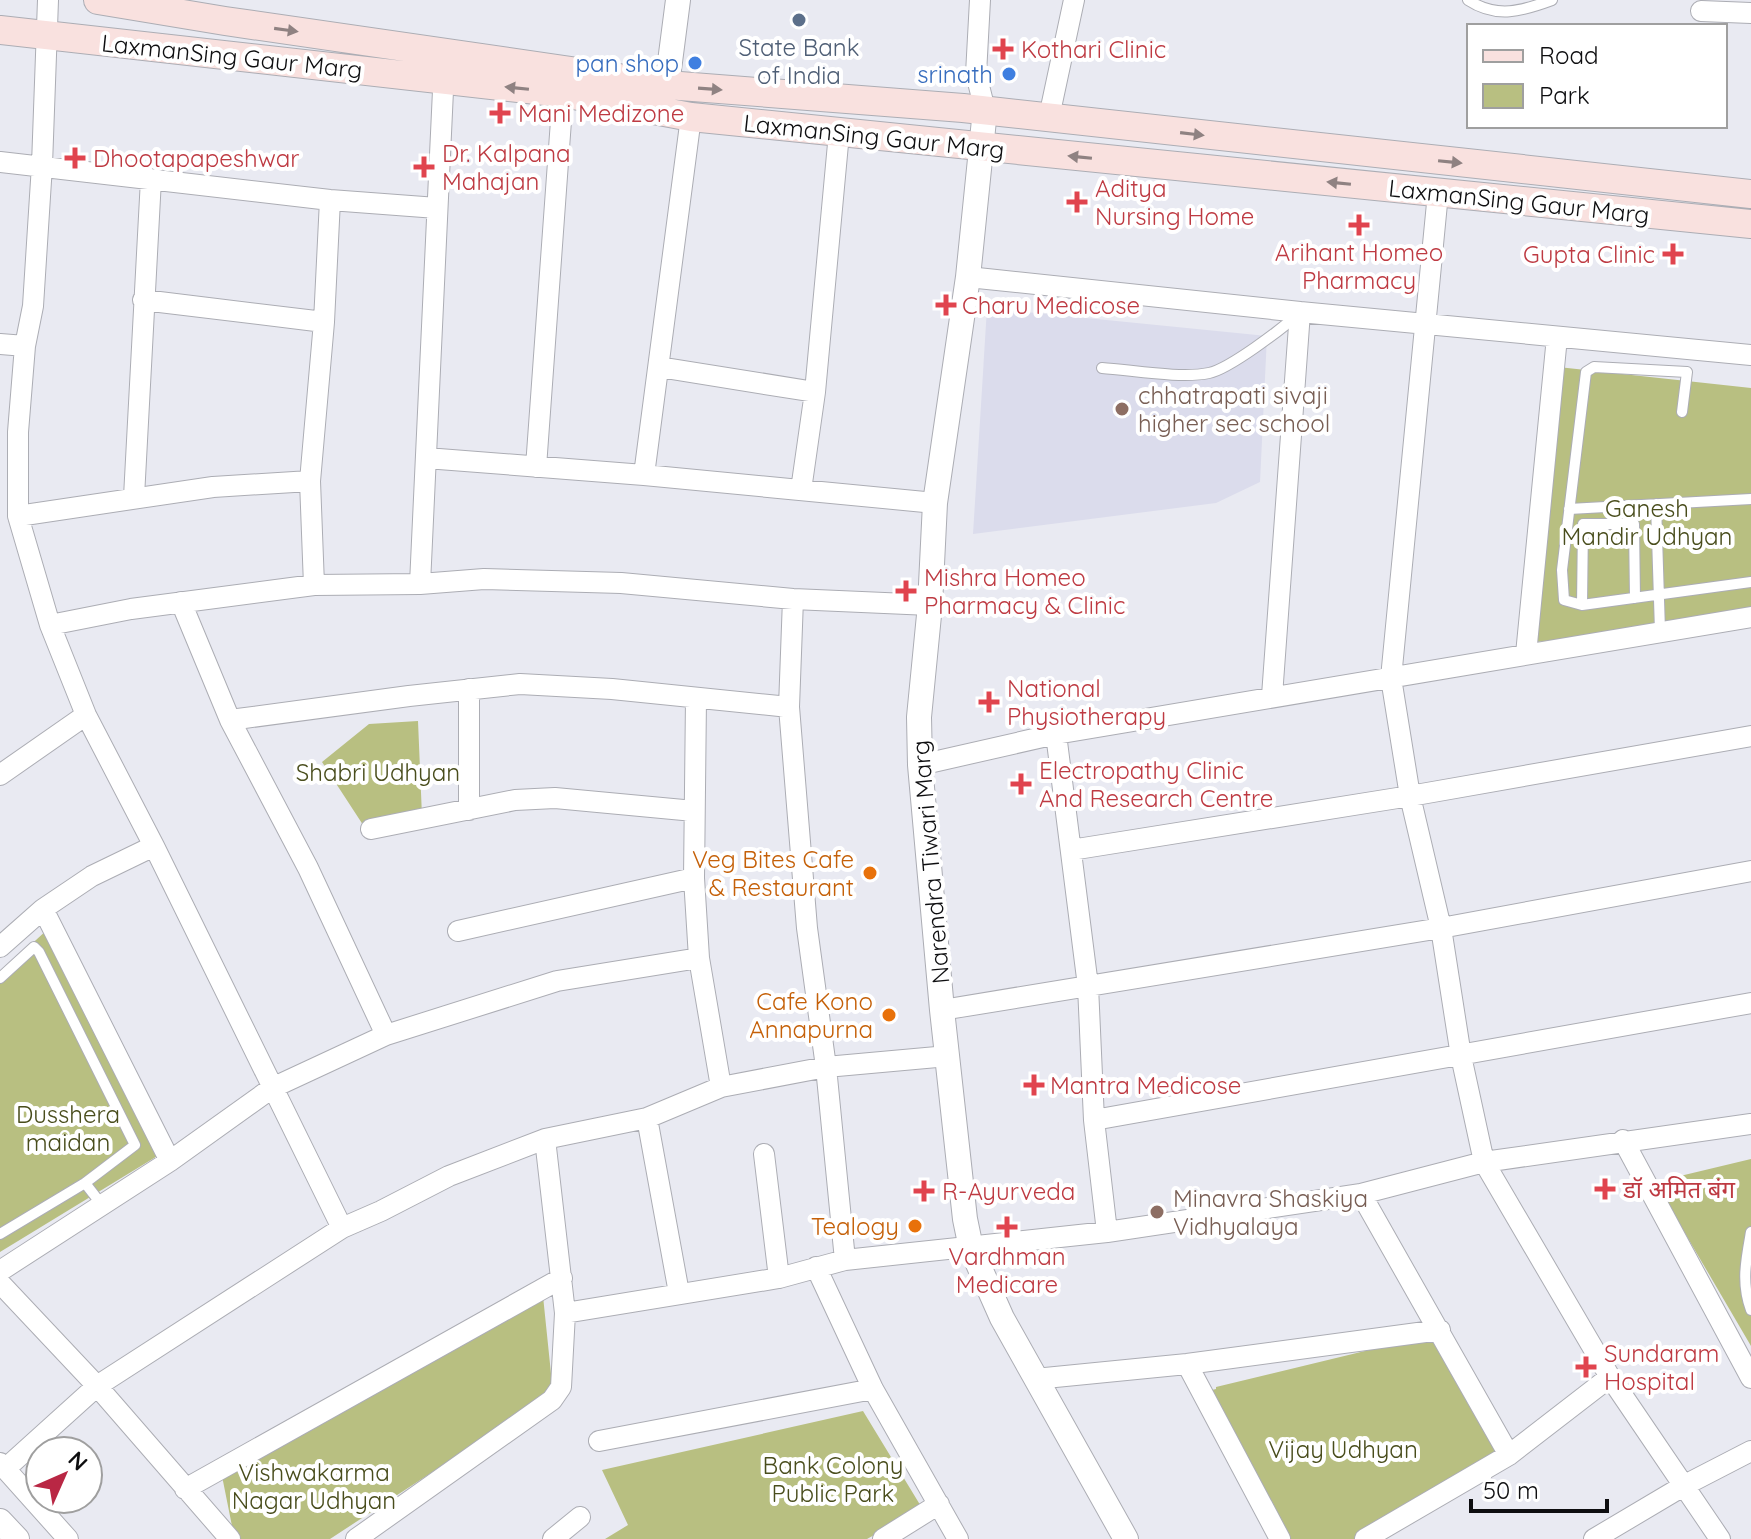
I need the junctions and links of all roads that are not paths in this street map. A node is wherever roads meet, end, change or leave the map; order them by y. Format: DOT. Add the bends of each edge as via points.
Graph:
graph roads {
  1 [pos="48,0"];
  2 [pos="98,0"];
  3 [pos="678,0"];
  4 [pos="980,0"];
  5 [pos="1074,0"];
  6 [pos="1468,0"];
  7 [pos="1552,0"];
  8 [pos="226,11"];
  9 [pos="1701,11"];
  10 [pos="1751,13"];
  11 [pos="0,30"];
  12 [pos="49,36"];
  13 [pos="444,66"];
  14 [pos="667,85"];
  15 [pos="563,93"];
  16 [pos="985,110"];
  17 [pos="691,117"];
  18 [pos="1049,117"];
  19 [pos="839,133"];
  20 [pos="981,148"];
  21 [pos="0,162"];
  22 [pos="42,165"];
  23 [pos="151,179"];
  24 [pos="1438,193"];
  25 [pos="1751,194"];
  26 [pos="330,200"];
  27 [pos="437,208"];
  28 [pos="1751,224"];
  29 [pos="968,277"];
  30 [pos="143,300"];
  31 [pos="1300,312"];
  32 [pos="324,322"];
  33 [pos="1426,325"];
  34 [pos="1557,337"];
  35 [pos="0,344"];
  36 [pos="25,346"];
  37 [pos="1751,355"];
  38 [pos="659,367"];
  39 [pos="1102,368"];
  40 [pos="815,392"];
  41 [pos="1682,412"];
  42 [pos="9,451"];
  43 [pos="426,458"];
  44 [pos="536,467"];
  45 [pos="644,475"];
  46 [pos="310,481"];
  47 [pos="801,490"];
  48 [pos="134,497"];
  49 [pos="1751,499"];
  50 [pos="935,503"];
  51 [pos="1656,504"];
  52 [pos="1569,509"];
  53 [pos="18,516"];
  54 [pos="1751,582"];
  55 [pos="420,584"];
  56 [pos="314,585"];
  57 [pos="1658,594"];
  58 [pos="1635,598"];
  59 [pos="793,599"];
  60 [pos="181,602"];
  61 [pos="930,605"];
  62 [pos="1582,605"];
  63 [pos="1751,617"];
  64 [pos="50,625"];
  65 [pos="1660,631"];
  66 [pos="1526,654"];
  67 [pos="1391,678"];
  68 [pos="469,689"];
  69 [pos="1272,696"];
  70 [pos="696,699"];
  71 [pos="789,707"];
  72 [pos="86,715"];
  73 [pos="230,720"];
  74 [pos="1056,734"];
  75 [pos="1751,736"];
  76 [pos="920,765"];
  77 [pos="0,775"];
  78 [pos="1410,796"];
  79 [pos="469,810"];
  80 [pos="694,811"];
  81 [pos="371,829"];
  82 [pos="154,846"];
  83 [pos="1071,850"];
  84 [pos="1751,871"];
  85 [pos="694,878"];
  86 [pos="43,909"];
  87 [pos="1441,928"];
  88 [pos="458,931"];
  89 [pos="0,947"];
  90 [pos="699,958"];
  91 [pos="0,978"];
  92 [pos="1088,986"];
  93 [pos="1751,1003"];
  94 [pos="942,1010"];
  95 [pos="386,1035"];
  96 [pos="948,1056"];
  97 [pos="1461,1056"];
  98 [pos="826,1067"];
  99 [pos="721,1087"];
  100 [pos="272,1088"];
  101 [pos="647,1118"];
  102 [pos="1094,1120"];
  103 [pos="1751,1124"];
  104 [pos="545,1139"];
  105 [pos="1623,1140"];
  106 [pos="764,1154"];
  107 [pos="170,1161"];
  108 [pos="1484,1162"];
  109 [pos="85,1183"];
  110 [pos="1361,1194"];
  111 [pos="102,1205"];
  112 [pos="342,1228"];
  113 [pos="1107,1232"];
  114 [pos="1751,1232"];
  115 [pos="0,1234"];
  116 [pos="971,1248"];
  117 [pos="845,1260"];
  118 [pos="816,1267"];
  119 [pos="0,1271"];
  120 [pos="562,1278"];
  121 [pos="779,1278"];
  122 [pos="0,1283"];
  123 [pos="679,1293"];
  124 [pos="1751,1310"];
  125 [pos="565,1313"];
  126 [pos="1440,1330"];
  127 [pos="1187,1364"];
  128 [pos="1610,1377"];
  129 [pos="1751,1378"];
  130 [pos="1035,1379"];
  131 [pos="97,1386"];
  132 [pos="873,1389"];
  133 [pos="599,1441"];
  134 [pos="1751,1451"];
  135 [pos="1509,1455"];
  136 [pos="2,1466"];
  137 [pos="1685,1485"];
  138 [pos="185,1489"];
  139 [pos="939,1504"];
  140 [pos="580,1517"];
  141 [pos="0,1521"];
  142 [pos="17,1539"];
  143 [pos="68,1539"];
  144 [pos="230,1539"];
  145 [pos="356,1539"];
  146 [pos="553,1539"];
  147 [pos="883,1539"];
  148 [pos="958,1539"];
  149 [pos="1126,1539"];
  150 [pos="1280,1539"];
  151 [pos="1365,1539"];
  152 [pos="1594,1539"];
  153 [pos="1720,1539"];
  1 -- 12 [label="street"];
  2 -- 8 [label="main road, LaxmanSing Gaur Marg"];
  3 -- 14 [label="street"];
  4 -- 16 [label="street" via="976,74"];
  5 -- 18 [label="street"];
  6 -- 7 [label="lane" via="1495,13 1519,12"];
  8 -- 13 [label="main road, LaxmanSing Gaur Marg, one-way"];
  9 -- 10 [label="street"];
  11 -- 12 [label="main road, LaxmanSing Gaur Marg"];
  12 -- 13 [label="main road, LaxmanSing Gaur Marg"];
  12 -- 22 [label="street"];
  13 -- 14 [label="main road, LaxmanSing Gaur Marg"];
  15 -- 13 [label="main road, LaxmanSing Gaur Marg, one-way"];
  13 -- 27 [label="street"];
  14 -- 16 [label="main road, LaxmanSing Gaur Marg, one-way"];
  15 -- 17 [label="main road, LaxmanSing Gaur Marg"];
  15 -- 44 [label="street"];
  16 -- 18 [label="main road, LaxmanSing Gaur Marg"];
  16 -- 20 [label="street, Narendra Tiwari Marg"];
  17 -- 19 [label="main road, LaxmanSing Gaur Marg"];
  17 -- 38 [label="street"];
  18 -- 25 [label="main road, LaxmanSing Gaur Marg, one-way"];
  19 -- 20 [label="main road, LaxmanSing Gaur Marg"];
  19 -- 40 [label="street"];
  24 -- 20 [label="main road, LaxmanSing Gaur Marg, one-way"];
  20 -- 29 [label="street, Narendra Tiwari Marg"];
  21 -- 22 [label="street"];
  22 -- 23 [label="street"];
  22 -- 36 [label="street" via="33,306"];
  23 -- 26 [label="street"];
  23 -- 30 [label="street"];
  24 -- 28 [label="main road, LaxmanSing Gaur Marg"];
  24 -- 33 [label="street"];
  26 -- 27 [label="street"];
  26 -- 32 [label="street"];
  27 -- 43 [label="street"];
  29 -- 31 [label="street"];
  29 -- 50 [label="street, Narendra Tiwari Marg"];
  30 -- 32 [label="street"];
  30 -- 48 [label="street"];
  31 -- 33 [label="street"];
  31 -- 39 [label="lane" via="1280,331 1212,373"];
  31 -- 69 [label="street"];
  32 -- 46 [label="street"];
  33 -- 34 [label="street"];
  33 -- 67 [label="street"];
  34 -- 37 [label="street"];
  34 -- 66 [label="street"];
  35 -- 36 [label="street"];
  36 -- 42 [label="street"];
  38 -- 40 [label="street"];
  38 -- 45 [label="street"];
  40 -- 47 [label="street"];
  41 -- 52 [label="lane" via="1687,372 1594,367 1586,372"];
  42 -- 53 [label="street"];
  43 -- 44 [label="street"];
  43 -- 55 [label="street"];
  44 -- 45 [label="street"];
  45 -- 47 [label="street"];
  46 -- 48 [label="street"];
  46 -- 56 [label="street"];
  47 -- 50 [label="street"];
  48 -- 53 [label="street"];
  49 -- 51 [label="lane"];
  50 -- 61 [label="street, Narendra Tiwari Marg"];
  51 -- 52 [label="lane"];
  51 -- 57 [label="lane"];
  52 -- 62 [label="lane" via="1564,600"];
  53 -- 64 [label="street"];
  54 -- 57 [label="lane"];
  55 -- 56 [label="street"];
  55 -- 59 [label="street" via="484,579 621,583"];
  56 -- 60 [label="street"];
  57 -- 58 [label="lane"];
  57 -- 65 [label="lane"];
  58 -- 62 [label="lane"];
  58 -- 62 [label="lane" via="1634,524 1583,524"];
  59 -- 61 [label="street"];
  59 -- 71 [label="street"];
  60 -- 64 [label="street"];
  60 -- 73 [label="street"];
  61 -- 76 [label="street, Narendra Tiwari Marg"];
  63 -- 65 [label="street"];
  64 -- 72 [label="street"];
  65 -- 66 [label="street"];
  66 -- 67 [label="street"];
  67 -- 69 [label="street"];
  67 -- 78 [label="street"];
  68 -- 70 [label="street" via="520,684"];
  68 -- 73 [label="street"];
  68 -- 79 [label="street"];
  69 -- 74 [label="street"];
  70 -- 71 [label="street"];
  70 -- 80 [label="street"];
  71 -- 98 [label="street" via="807,928"];
  72 -- 77 [label="street"];
  72 -- 82 [label="street"];
  73 -- 95 [label="street" via="308,868"];
  74 -- 76 [label="street"];
  74 -- 83 [label="street"];
  75 -- 78 [label="street"];
  76 -- 94 [label="street, Narendra Tiwari Marg"];
  78 -- 83 [label="street"];
  78 -- 87 [label="street"];
  79 -- 80 [label="street" via="555,798"];
  79 -- 81 [label="street"];
  80 -- 85 [label="street"];
  82 -- 86 [label="street" via="92,876"];
  82 -- 100 [label="street"];
  83 -- 92 [label="street"];
  84 -- 87 [label="street"];
  85 -- 88 [label="street"];
  85 -- 90 [label="street"];
  86 -- 89 [label="street"];
  86 -- 107 [label="street"];
  87 -- 92 [label="street"];
  87 -- 97 [label="street"];
  90 -- 95 [label="street" via="557,981"];
  90 -- 99 [label="street"];
  91 -- 109 [label="lane" via="34,947 39,952 135,1145"];
  92 -- 94 [label="street"];
  92 -- 102 [label="street"];
  93 -- 97 [label="street"];
  94 -- 96 [label="street, Narendra Tiwari Marg"];
  95 -- 100 [label="street"];
  96 -- 98 [label="street"];
  96 -- 116 [label="street, Narendra Tiwari Marg"];
  97 -- 102 [label="street"];
  97 -- 108 [label="street"];
  98 -- 99 [label="street"];
  98 -- 117 [label="street"];
  99 -- 101 [label="street"];
  100 -- 107 [label="street"];
  100 -- 112 [label="street"];
  101 -- 104 [label="street"];
  101 -- 123 [label="street"];
  102 -- 113 [label="street"];
  103 -- 105 [label="street"];
  104 -- 112 [label="street" via="449,1176"];
  104 -- 120 [label="street"];
  105 -- 108 [label="street"];
  105 -- 129 [label="street"];
  106 -- 121 [label="street"];
  107 -- 111 [label="street"];
  108 -- 110 [label="street"];
  108 -- 128 [label="street"];
  109 -- 111 [label="lane"];
  109 -- 115 [label="lane"];
  110 -- 113 [label="street"];
  110 -- 126 [label="street"];
  111 -- 119 [label="street"];
  112 -- 131 [label="street"];
  113 -- 116 [label="street"];
  114 -- 124 [label="lane" via="1744,1271"];
  116 -- 117 [label="street"];
  116 -- 130 [label="street, Narendra Tiwari Marg"];
  117 -- 118 [label="street"];
  118 -- 121 [label="street"];
  118 -- 132 [label="street"];
  120 -- 125 [label="street"];
  120 -- 138 [label="street"];
  121 -- 123 [label="street"];
  122 -- 131 [label="street"];
  123 -- 125 [label="street"];
  125 -- 145 [label="street" via="561,1387 552,1400"];
  126 -- 127 [label="street"];
  126 -- 135 [label="street"];
  127 -- 130 [label="street"];
  127 -- 150 [label="street"];
  128 -- 135 [label="street"];
  128 -- 137 [label="street"];
  130 -- 149 [label="street, Narendra Tiwari Marg"];
  131 -- 136 [label="street"];
  131 -- 138 [label="street"];
  132 -- 133 [label="street"];
  132 -- 139 [label="street"];
  134 -- 137 [label="street"];
  135 -- 151 [label="street"];
  136 -- 143 [label="street"];
  137 -- 152 [label="street"];
  137 -- 153 [label="street"];
  138 -- 144 [label="street"];
  139 -- 147 [label="street"];
  139 -- 148 [label="street"];
  140 -- 146 [label="street"];
  141 -- 142 [label="street"];
}
